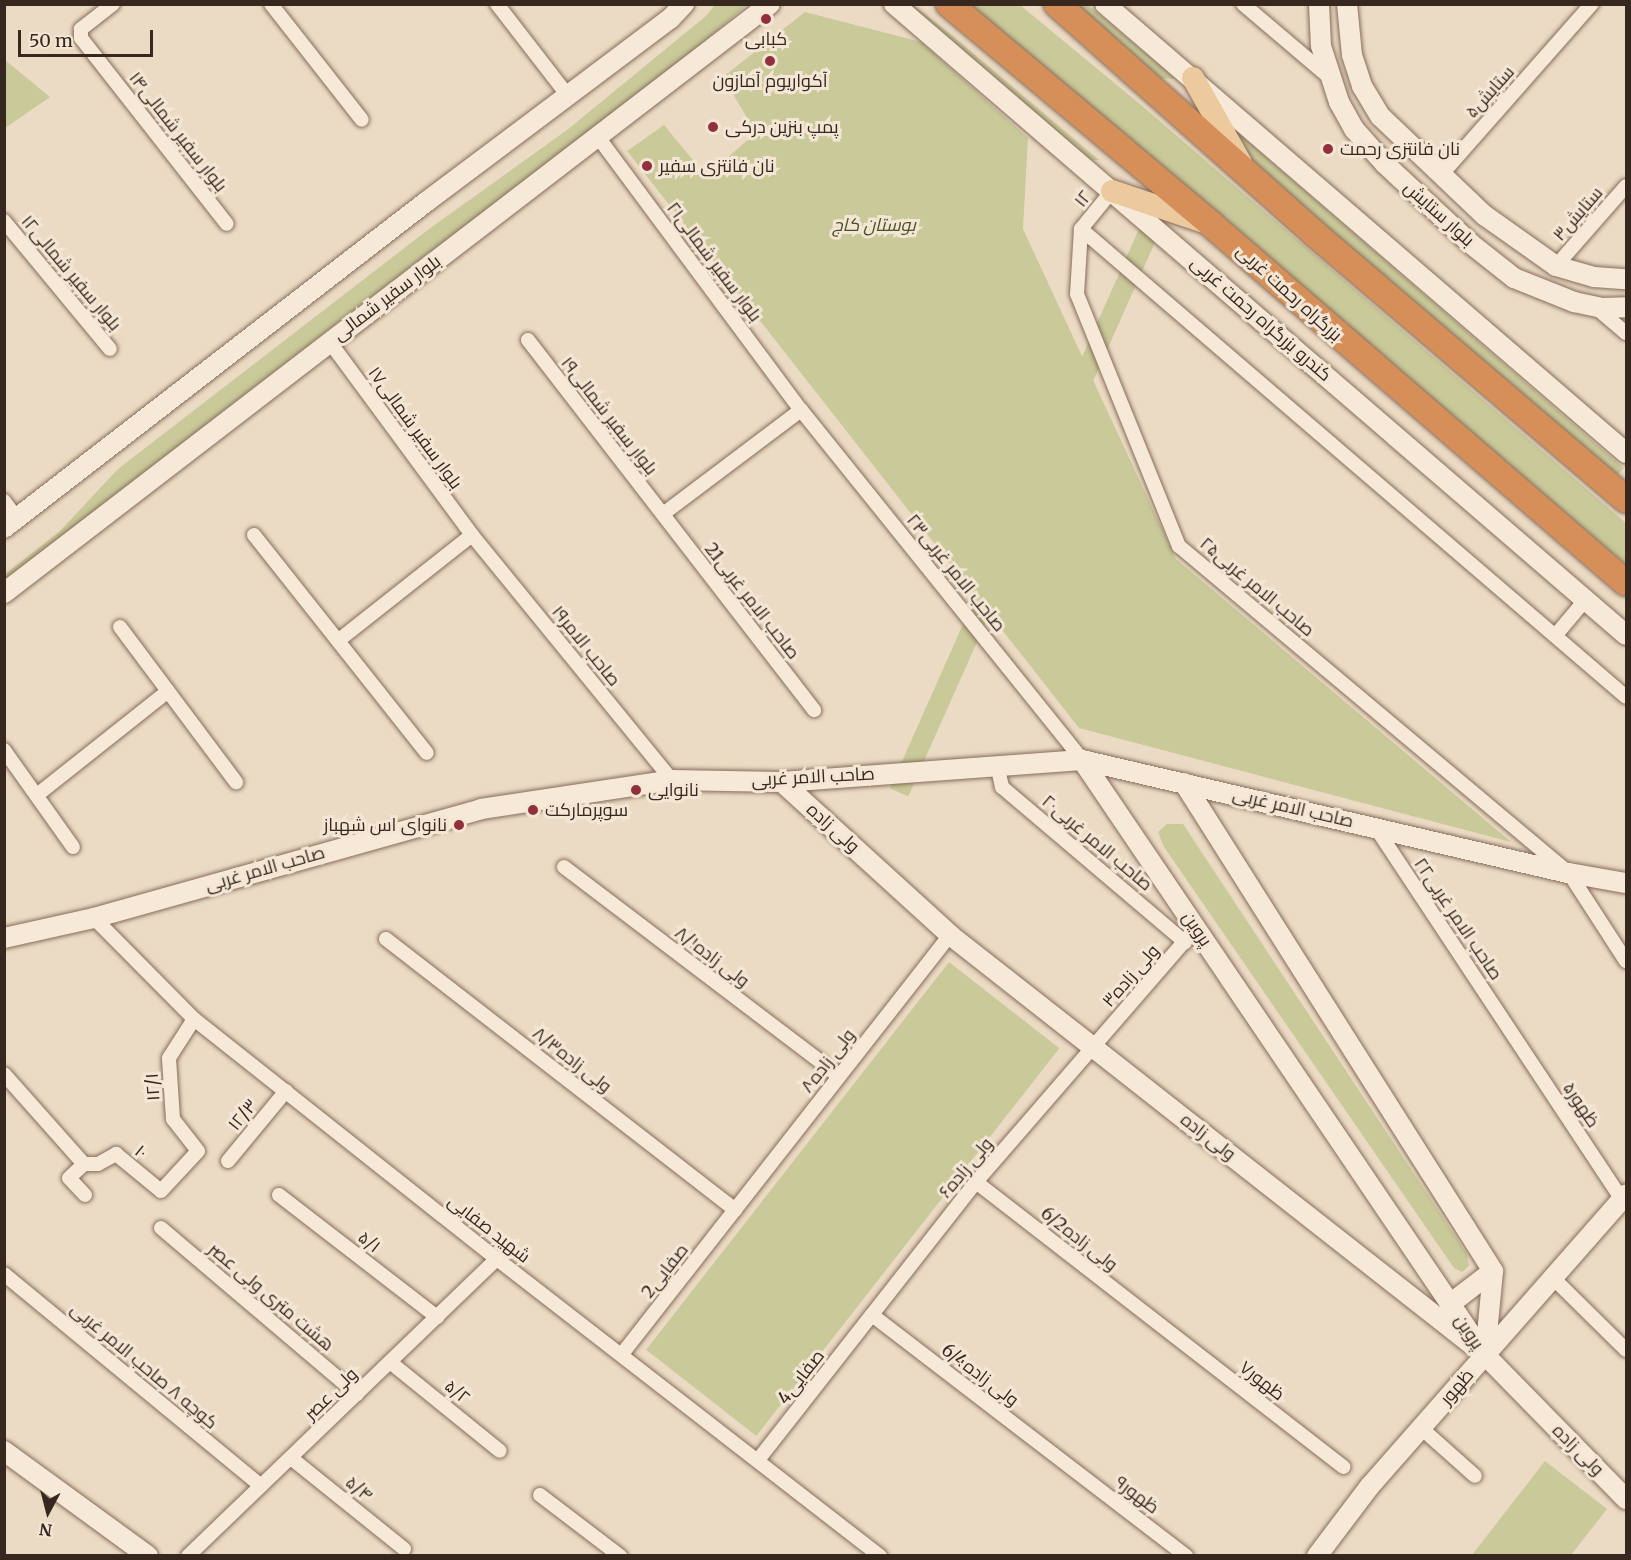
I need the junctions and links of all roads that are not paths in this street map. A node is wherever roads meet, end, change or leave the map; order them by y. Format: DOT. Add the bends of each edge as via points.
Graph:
graph roads {
  1 [pos="113,4"];
  2 [pos="271,4"];
  3 [pos="497,4"];
  4 [pos="684,4"];
  5 [pos="770,4"];
  6 [pos="877,4"];
  7 [pos="949,4"];
  8 [pos="1057,4"];
  9 [pos="1105,4"];
  10 [pos="1243,4"];
  11 [pos="1319,4"];
  12 [pos="1347,4"];
  13 [pos="1592,4"];
  14 [pos="898,8"];
  15 [pos="1329,76"];
  16 [pos="1193,78"];
  17 [pos="568,96"];
  18 [pos="362,120"];
  19 [pos="598,137"];
  20 [pos="1246,172"];
  21 [pos="1441,175"];
  22 [pos="1626,186"];
  23 [pos="1112,190"];
  24 [pos="4,221"];
  25 [pos="227,224"];
  26 [pos="1212,225"];
  27 [pos="1081,229"];
  28 [pos="1529,247"];
  29 [pos="1556,266"];
  30 [pos="1509,275"];
  31 [pos="1626,279"];
  32 [pos="1594,306"];
  33 [pos="1626,307"];
  34 [pos="1626,333"];
  35 [pos="528,340"];
  36 [pos="329,342"];
  37 [pos="110,348"];
  38 [pos="801,410"];
  39 [pos="1626,453"];
  40 [pos="1626,500"];
  41 [pos="4,501"];
  42 [pos="663,514"];
  43 [pos="11,523"];
  44 [pos="254,535"];
  45 [pos="472,535"];
  46 [pos="1626,583"];
  47 [pos="4,593"];
  48 [pos="1586,599"];
  49 [pos="120,627"];
  50 [pos="1626,635"];
  51 [pos="1555,636"];
  52 [pos="339,640"];
  53 [pos="168,691"];
  54 [pos="1626,697"];
  55 [pos="814,710"];
  56 [pos="4,750"];
  57 [pos="427,753"];
  58 [pos="1082,760"];
  59 [pos="997,765"];
  60 [pos="672,780"];
  61 [pos="236,782"];
  62 [pos="782,782"];
  63 [pos="1184,783"];
  64 [pos="37,795"];
  65 [pos="1376,828"];
  66 [pos="73,847"];
  67 [pos="564,867"];
  68 [pos="1569,873"];
  69 [pos="1626,883"];
  70 [pos="94,918"];
  71 [pos="950,935"];
  72 [pos="1191,935"];
  73 [pos="4,938"];
  74 [pos="386,939"];
  75 [pos="1626,961"];
  76 [pos="194,1019"];
  77 [pos="1510,1030"];
  78 [pos="1093,1047"];
  79 [pos="4,1074"];
  80 [pos="839,1076"];
  81 [pos="286,1091"];
  82 [pos="198,1151"];
  83 [pos="228,1161"];
  84 [pos="84,1164"];
  85 [pos="976,1182"];
  86 [pos="85,1195"];
  87 [pos="279,1195"];
  88 [pos="1624,1197"];
  89 [pos="735,1210"];
  90 [pos="161,1228"];
  91 [pos="497,1259"];
  92 [pos="1493,1271"];
  93 [pos="4,1274"];
  94 [pos="1554,1279"];
  95 [pos="1450,1304"];
  96 [pos="872,1315"];
  97 [pos="437,1317"];
  98 [pos="1160,1324"];
  99 [pos="1626,1350"];
  100 [pos="622,1354"];
  101 [pos="1485,1355"];
  102 [pos="390,1362"];
  103 [pos="357,1394"];
  104 [pos="1421,1428"];
  105 [pos="4,1451"];
  106 [pos="500,1451"];
  107 [pos="291,1458"];
  108 [pos="758,1460"];
  109 [pos="1066,1464"];
  110 [pos="1343,1467"];
  111 [pos="1475,1476"];
  112 [pos="261,1486"];
  113 [pos="540,1495"];
  114 [pos="1626,1499"];
  115 [pos="404,1549"];
  116 [pos="1325,1553"];
  117 [pos="875,1554"];
  118 [pos="148,1556"];
  119 [pos="188,1556"];
  120 [pos="620,1556"];
  121 [pos="1186,1556"];
  1 -- 25 [label="street, بلوار سفیر شمالی۱۴" via="81,28 80,33"];
  2 -- 18 [label="street"];
  3 -- 17 [label="street"];
  4 -- 17 [label="street" via="670,19"];
  5 -- 19 [label="street, بلوار سفیر شمالی"];
  6 -- 14 [label="street"];
  7 -- 26 [label="highway, بزرگراه رحمت غربی"];
  8 -- 20 [label="highway"];
  9 -- 16 [label="street"];
  10 -- 15 [label="street"];
  11 -- 15 [label="street, بلوار ستایش" via="1321,46"];
  12 -- 21 [label="street, بلوار ستایش" via="1352,55 1362,86 1380,116"];
  13 -- 21 [label="street, ستایش۵"];
  14 -- 23 [label="street, کندرو بزرگراه رحمت غربی"];
  15 -- 30 [label="street, بلوار ستایش" via="1354,129 1385,164"];
  16 -- 20 [label="main road"];
  16 -- 39 [label="street"];
  17 -- 43 [label="street"];
  19 -- 36 [label="street, بلوار سفیر شمالی"];
  19 -- 38 [label="street, بلوار سفیر شمالی۲۱"];
  20 -- 40 [label="highway"];
  21 -- 28 [label="street, بلوار ستایش" via="1484,215"];
  22 -- 29 [label="street, ستایش۳"];
  23 -- 26 [label="main road"];
  23 -- 27 [label="street, ۱۲"];
  23 -- 48 [label="street, کندرو بزرگراه رحمت غربی"];
  24 -- 37 [label="street, بلوار سفیر شمالی۱۲"];
  26 -- 46 [label="highway, بزرگراه رحمت غربی"];
  27 -- 51 [label="street"];
  27 -- 68 [label="street, صاحب الامر غربی۲۵" via="1077,294 1179,546"];
  28 -- 29 [label="street, بلوار ستایش"];
  28 -- 30 [label="street"];
  29 -- 31 [label="street, بلوار ستایش" via="1593,277"];
  30 -- 32 [label="street, بلوار ستایش" via="1544,291"];
  32 -- 33 [label="street, بلوار ستایش"];
  32 -- 34 [label="street"];
  35 -- 42 [label="street, بلوار سفیر شمالی۱۹"];
  36 -- 45 [label="street, بلوار سفیر شمالی۱۷"];
  36 -- 47 [label="street, بلوار سفیر شمالی"];
  38 -- 42 [label="street"];
  38 -- 58 [label="street, صاحب الامر غربی۲۳"];
  41 -- 43 [label="street"];
  42 -- 55 [label="street, 21صاحب الامر غربی"];
  44 -- 52 [label="street"];
  45 -- 52 [label="street"];
  45 -- 60 [label="street, صاحب الامر۱۹"];
  48 -- 50 [label="street, کندرو بزرگراه رحمت غربی"];
  48 -- 51 [label="street"];
  49 -- 53 [label="street"];
  51 -- 54 [label="street"];
  52 -- 57 [label="street"];
  53 -- 61 [label="street"];
  53 -- 64 [label="street"];
  56 -- 64 [label="street"];
  58 -- 59 [label="street, صاحب الامر غربی"];
  58 -- 63 [label="street, صاحب الامر غربی"];
  58 -- 72 [label="street, پروین"];
  59 -- 62 [label="street, صاحب الامر غربی"];
  59 -- 72 [label="street, صاحب الامر غربی۲۰" via="1002,787"];
  60 -- 62 [label="street, صاحب الامر غربی"];
  60 -- 70 [label="street, صاحب الامر غربی" via="481,809"];
  62 -- 71 [label="street, ولی زاده"];
  63 -- 65 [label="street, صاحب الامر غربی"];
  63 -- 92 [label="street"];
  64 -- 66 [label="street"];
  65 -- 68 [label="street, صاحب الامر غربی"];
  65 -- 77 [label="street, صاحب الامر غربی٢٢"];
  67 -- 80 [label="street, ولی زاده۸/۱"];
  68 -- 69 [label="street, صاحب الامر غربی"];
  68 -- 75 [label="street, صاحب الامر غربی۲۵"];
  70 -- 73 [label="street, صاحب الامر غربی"];
  70 -- 76 [label="street, شهید صفایی"];
  71 -- 78 [label="street, ولی زاده"];
  71 -- 80 [label="street, ولی زاده۸"];
  72 -- 78 [label="street, ولی زاده۳"];
  72 -- 95 [label="street, پروین"];
  74 -- 89 [label="street, ولی زاده۸/۳"];
  76 -- 81 [label="street, شهید صفایی"];
  76 -- 82 [label="street, ۱۲/۱" via="169,1058 172,1119"];
  77 -- 88 [label="street, ظهور۵"];
  78 -- 85 [label="street, ولی زاده۶"];
  78 -- 101 [label="street, ولی زاده"];
  79 -- 84 [label="street"];
  80 -- 89 [label="street, ولی زاده۸"];
  81 -- 83 [label="street, ۱۲/۳"];
  81 -- 91 [label="street, شهید صفایی"];
  82 -- 84 [label="street, ۱۰" via="161,1191 116,1154 98,1164"];
  84 -- 86 [label="street" via="69,1178"];
  85 -- 96 [label="street, ولی زاده۶"];
  85 -- 98 [label="street, 6/2ولی زاده"];
  87 -- 97 [label="street, ۵/۱"];
  88 -- 94 [label="street, ظهور"];
  89 -- 100 [label="street, 2صفایی"];
  90 -- 103 [label="street, هشت متری ولی عصر"];
  91 -- 97 [label="street, ولی عصر"];
  91 -- 100 [label="street, شهید صفایی"];
  92 -- 95 [label="street"];
  92 -- 101 [label="street, پروین"];
  93 -- 112 [label="street, کوچه ۸ صاحب الامر غربی"];
  94 -- 99 [label="street"];
  94 -- 101 [label="street, ظهور"];
  95 -- 101 [label="street, پروین"];
  96 -- 108 [label="street, 4صفایی"];
  96 -- 109 [label="street, 6/4ولی زاده"];
  97 -- 102 [label="street, ولی عصر"];
  98 -- 110 [label="street, ظهور۷"];
  100 -- 108 [label="street, شهید صفایی"];
  101 -- 104 [label="street, ظهور"];
  101 -- 114 [label="street, ولی زاده"];
  102 -- 103 [label="street, ولی عصر"];
  102 -- 106 [label="street, ۵/۲"];
  103 -- 107 [label="street, ولی عصر"];
  104 -- 111 [label="street"];
  104 -- 116 [label="street, ظهور" via="1370,1486"];
  105 -- 118 [label="street"];
  107 -- 112 [label="street, ولی عصر"];
  107 -- 115 [label="street, ۵/۴"];
  108 -- 117 [label="street, شهید صفایی"];
  109 -- 121 [label="street, ظهور۹"];
  112 -- 119 [label="street, ولی عصر"];
  113 -- 120 [label="street"];
}
